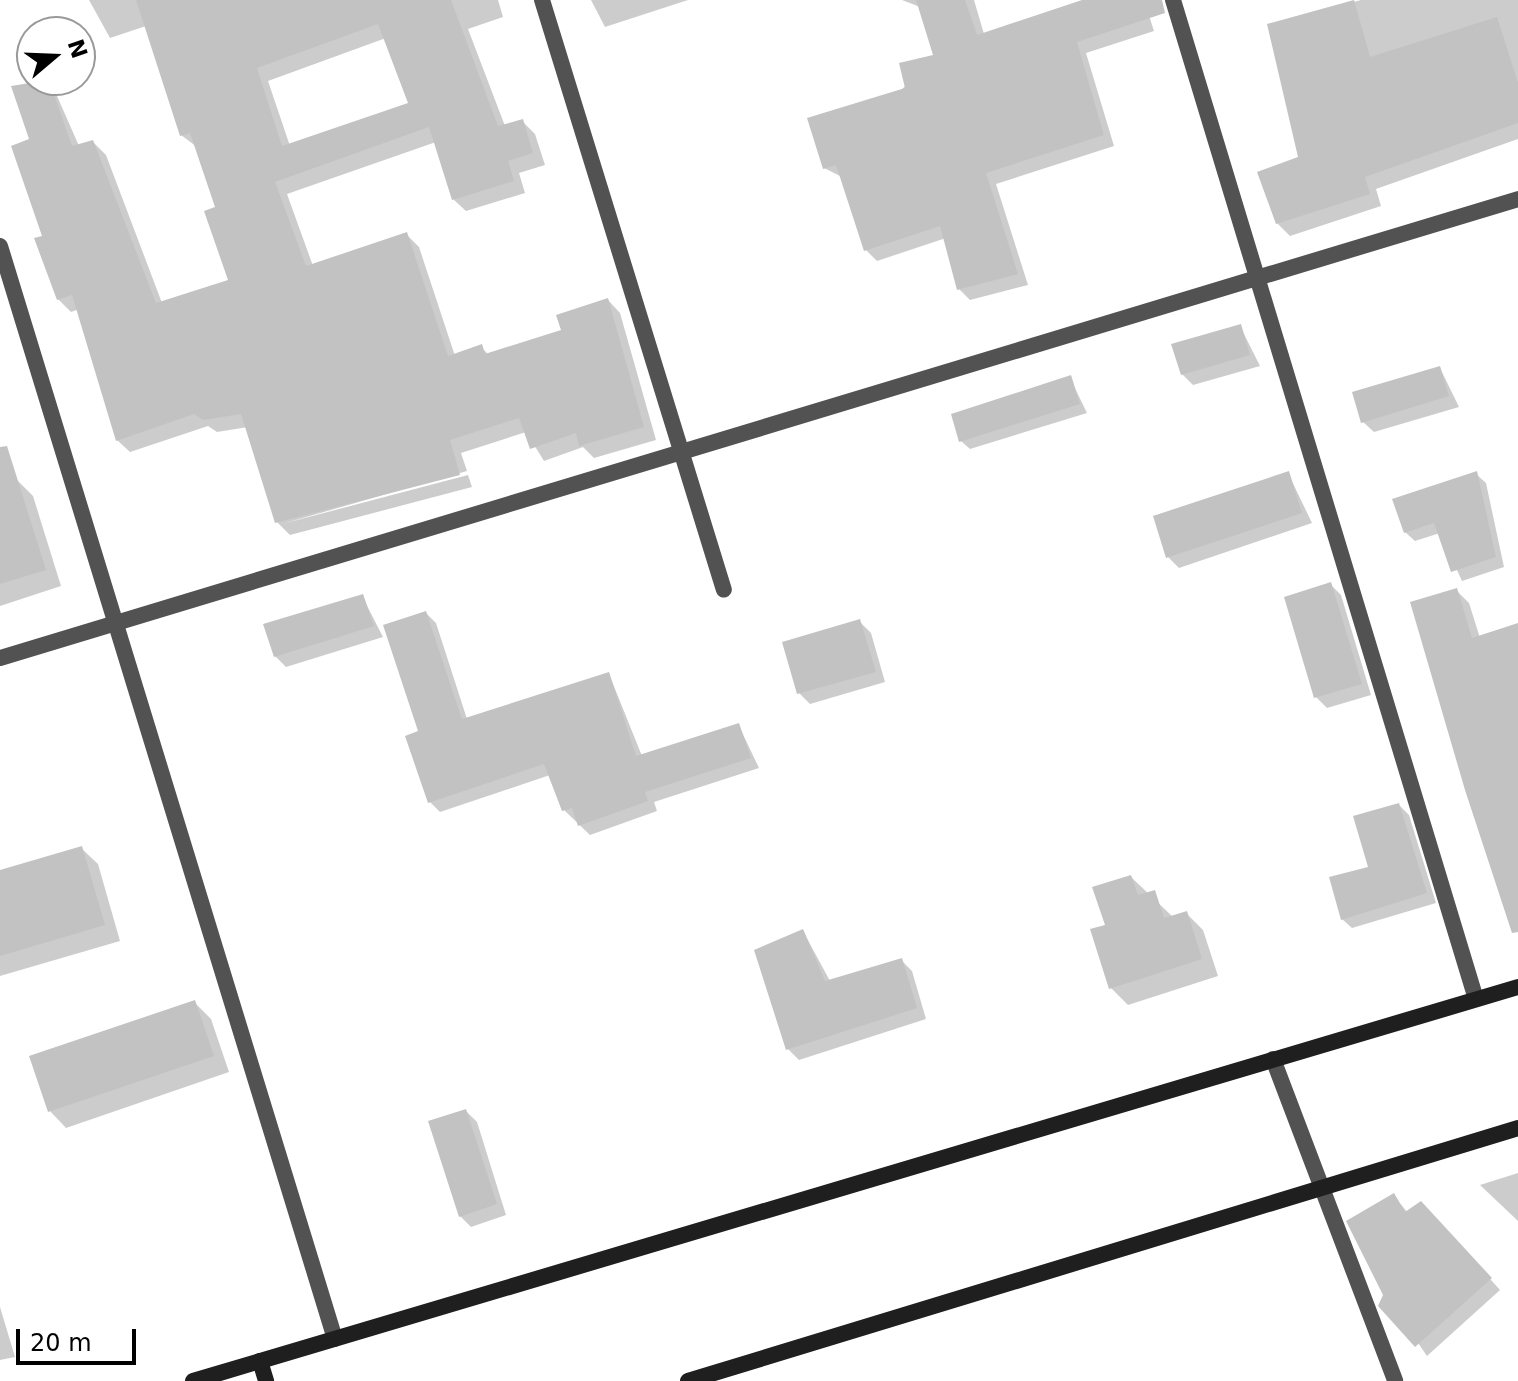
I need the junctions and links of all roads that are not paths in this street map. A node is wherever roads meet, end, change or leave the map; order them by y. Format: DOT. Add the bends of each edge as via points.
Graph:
graph roads {
  1 [pos="542,0"];
  2 [pos="1173,0"];
  3 [pos="1518,199"];
  4 [pos="0,246"];
  5 [pos="1257,276"];
  6 [pos="681,451"];
  7 [pos="724,590"];
  8 [pos="115,623"];
  9 [pos="0,658"];
  10 [pos="1518,987"];
  11 [pos="1476,999"];
  12 [pos="1273,1059"];
  13 [pos="1518,1128"];
  14 [pos="1318,1189"];
  15 [pos="335,1339"];
  16 [pos="260,1361"];
  17 [pos="193,1381"];
  18 [pos="266,1381"];
  19 [pos="688,1381"];
  20 [pos="1395,1381"];
  1 -- 6 [label="street"];
  2 -- 5 [label="street"];
  3 -- 5 [label="street"];
  4 -- 8 [label="street"];
  5 -- 6 [label="street"];
  5 -- 11 [label="street"];
  6 -- 7 [label="street"];
  6 -- 8 [label="street"];
  8 -- 9 [label="street"];
  8 -- 15 [label="street"];
  10 -- 11 [label="main road"];
  11 -- 12 [label="main road"];
  12 -- 14 [label="street"];
  12 -- 15 [label="main road"];
  13 -- 14 [label="main road"];
  14 -- 19 [label="main road"];
  14 -- 20 [label="street"];
  15 -- 16 [label="main road"];
  16 -- 17 [label="main road"];
  16 -- 18 [label="main road"];
}
